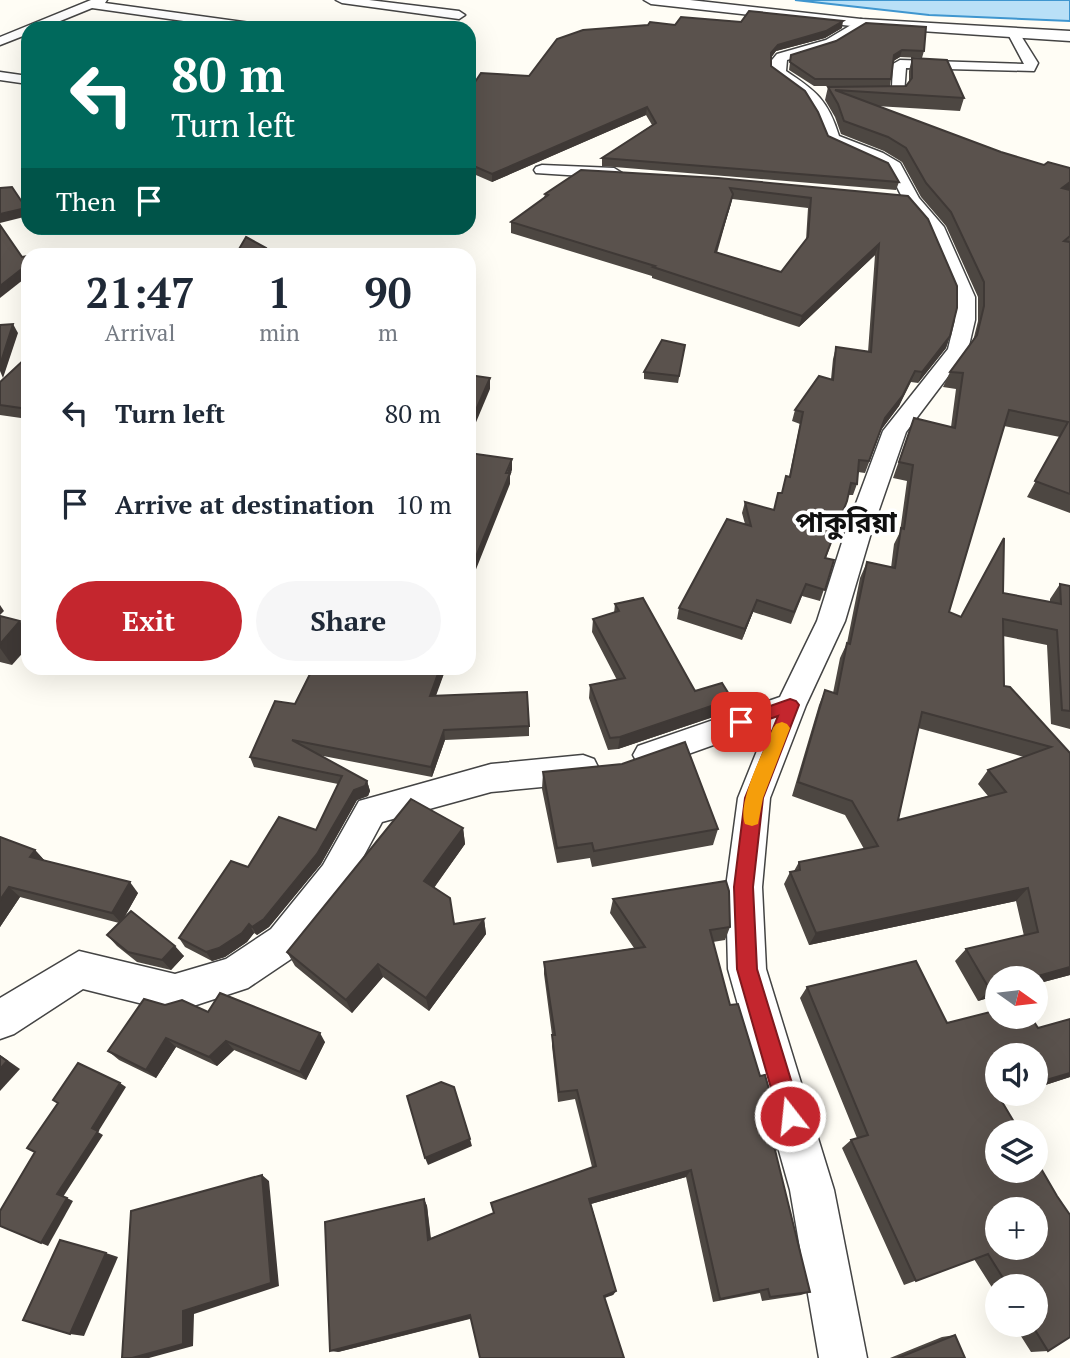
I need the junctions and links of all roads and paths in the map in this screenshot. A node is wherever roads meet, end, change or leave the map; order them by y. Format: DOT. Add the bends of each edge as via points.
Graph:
graph roads {
  1 [pos="342,0"];
  2 [pos="650,0"];
  3 [pos="96,2"];
  4 [pos="471,8"];
  5 [pos="459,15"];
  6 [pos="50,21"];
  7 [pos="214,21"];
  8 [pos="450,21"];
  9 [pos="861,23"];
  10 [pos="21,33"];
  11 [pos="1014,34"];
  12 [pos="1070,36"];
  13 [pos="0,41"];
  14 [pos="0,76"];
  15 [pos="21,79"];
  16 [pos="850,93"];
  17 [pos="542,170"];
  18 [pos="635,175"];
  19 [pos="790,705"];
  20 [pos="0,1020"];
  21 [pos="843,1358"];
  1 -- 5 [label="street"];
  2 -- 9 [label="street"];
  3 -- 6 [label="street"];
  3 -- 7 [label="street"];
  4 -- 5 [label="street"];
  5 -- 8 [label="street"];
  9 -- 11 [label="street"];
  9 -- 19 [label="street" via="830,43 778,60 779,73 817,93 832,138 839,144 887,160 908,188 905,199 935,227 965,297 965,320 958,350 895,431 831,621"];
  10 -- 13 [label="street"];
  11 -- 12 [label="street"];
  11 -- 16 [label="street" via="1031,63 1029,68 900,64 897,93"];
  14 -- 15 [label="street"];
  17 -- 18 [label="street"];
  19 -- 20 [label="street" via="619,765 491,778 371,811 335,876 284,942 235,975 175,993 79,970"];
  19 -- 21 [label="street" via="754,798 744,887 747,969 812,1189"];
}
